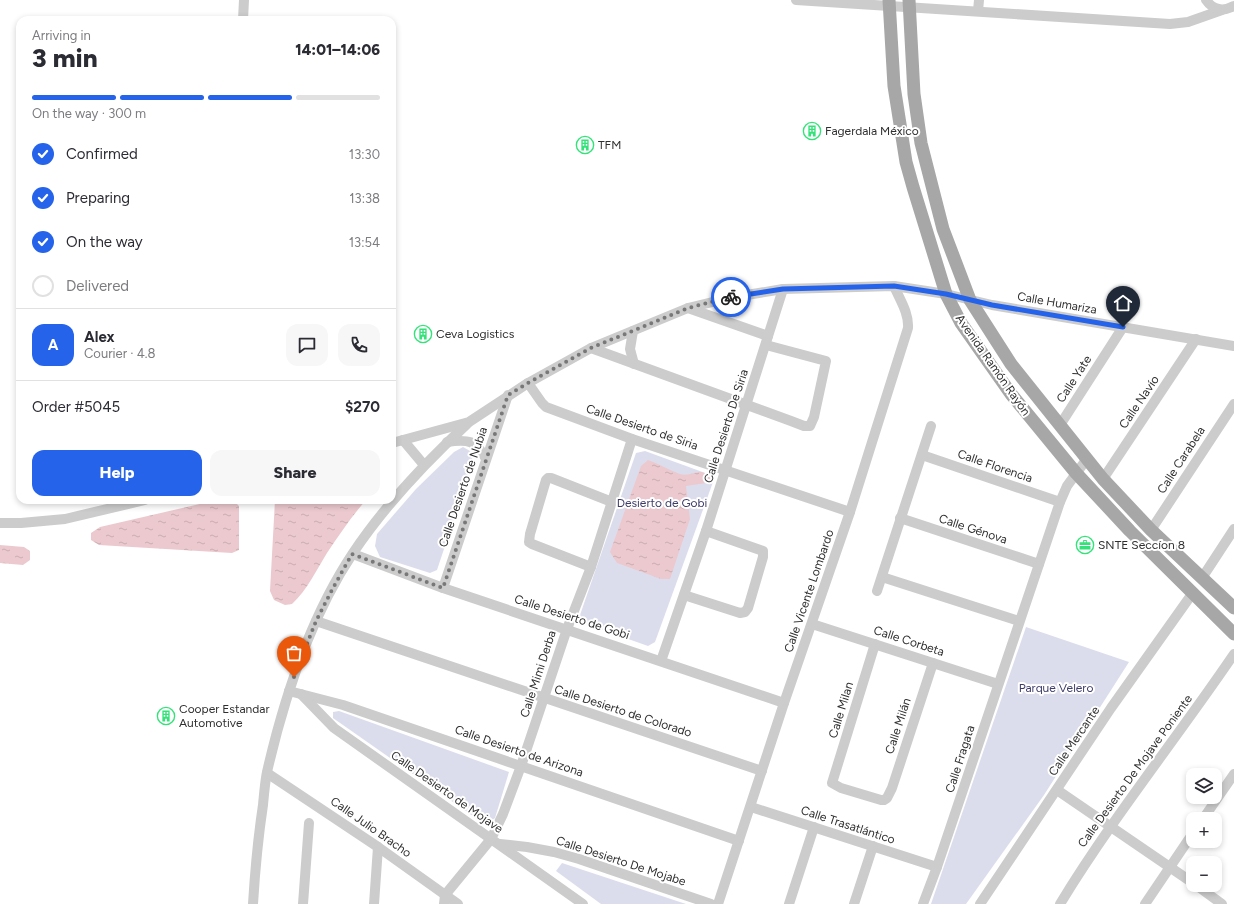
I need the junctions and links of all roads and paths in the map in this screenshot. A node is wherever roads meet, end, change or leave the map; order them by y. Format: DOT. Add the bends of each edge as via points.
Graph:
graph roads {
  1 [pos="244,0"];
  2 [pos="796,0"];
  3 [pos="979,0"];
  4 [pos="1206,0"];
  5 [pos="888,3"];
  6 [pos="909,4"];
  7 [pos="1234,6"];
  8 [pos="1222,10"];
  9 [pos="978,11"];
  10 [pos="243,16"];
  11 [pos="894,286"];
  12 [pos="783,289"];
  13 [pos="946,294"];
  14 [pos="970,300"];
  15 [pos="688,308"];
  16 [pos="1123,327"];
  17 [pos="632,331"];
  18 [pos="1196,339"];
  19 [pos="767,340"];
  20 [pos="1234,346"];
  21 [pos="591,348"];
  22 [pos="634,364"];
  23 [pos="528,383"];
  24 [pos="508,395"];
  25 [pos="1234,404"];
  26 [pos="747,405"];
  27 [pos="469,422"];
  28 [pos="1060,425"];
  29 [pos="931,426"];
  30 [pos="632,438"];
  31 [pos="403,440"];
  32 [pos="396,442"];
  33 [pos="447,442"];
  34 [pos="922,455"];
  35 [pos="486,459"];
  36 [pos="1086,460"];
  37 [pos="424,465"];
  38 [pos="726,470"];
  39 [pos="1076,473"];
  40 [pos="1103,479"];
  41 [pos="396,498"];
  42 [pos="612,502"];
  43 [pos="1060,502"];
  44 [pos="128,504"];
  45 [pos="391,504"];
  46 [pos="850,512"];
  47 [pos="900,518"];
  48 [pos="0,523"];
  49 [pos="1151,530"];
  50 [pos="1234,530"];
  51 [pos="706,531"];
  52 [pos="352,554"];
  53 [pos="1039,564"];
  54 [pos="591,568"];
  55 [pos="882,576"];
  56 [pos="1202,578"];
  57 [pos="443,588"];
  58 [pos="877,591"];
  59 [pos="1192,594"];
  60 [pos="684,595"];
  61 [pos="1234,608"];
  62 [pos="316,621"];
  63 [pos="1020,621"];
  64 [pos="812,624"];
  65 [pos="567,629"];
  66 [pos="1234,634"];
  67 [pos="875,644"];
  68 [pos="1234,654"];
  69 [pos="661,660"];
  70 [pos="933,663"];
  71 [pos="998,684"];
  72 [pos="289,691"];
  73 [pos="301,694"];
  74 [pos="543,698"];
  75 [pos="784,703"];
  76 [pos="521,766"];
  77 [pos="762,771"];
  78 [pos="267,773"];
  79 [pos="1234,774"];
  80 [pos="1057,790"];
  81 [pos="888,798"];
  82 [pos="751,807"];
  83 [pos="1208,812"];
  84 [pos="309,823"];
  85 [pos="814,827"];
  86 [pos="1110,827"];
  87 [pos="494,841"];
  88 [pos="739,841"];
  89 [pos="1186,843"];
  90 [pos="873,846"];
  91 [pos="378,847"];
  92 [pos="1170,866"];
  93 [pos="937,867"];
  94 [pos="1186,878"];
  95 [pos="1206,892"];
  96 [pos="444,899"];
  97 [pos="253,904"];
  98 [pos="302,904"];
  99 [pos="374,904"];
  100 [pos="458,904"];
  101 [pos="583,904"];
  102 [pos="711,904"];
  103 [pos="718,904"];
  104 [pos="789,904"];
  105 [pos="854,904"];
  106 [pos="923,904"];
  107 [pos="980,904"];
  108 [pos="1060,904"];
  109 [pos="1145,904"];
  110 [pos="1222,904"];
  1 -- 10 [label="street"];
  2 -- 5 [label="street"];
  3 -- 9 [label="street"];
  4 -- 8 [label="street" via="1212,7"];
  5 -- 6 [label="street"];
  5 -- 13 [label="main road, Avenida Ramón Rayón" via="894,86 906,162"];
  6 -- 9 [label="street"];
  6 -- 14 [label="main road, Avenida Ramón Rayón" via="914,94 921,143 944,229"];
  7 -- 8 [label="street"];
  8 -- 9 [label="street" via="1178,24"];
  11 -- 12 [label="street, Calle Humariza"];
  11 -- 13 [label="street, Calle Humariza"];
  11 -- 46 [label="street, Calle Vicente Lombardo" via="907,314 908,328"];
  12 -- 15 [label="street, Calle Humariza"];
  12 -- 19 [label="street, Calle Desierto De Siria"];
  13 -- 14 [label="street, Calle Humariza"];
  13 -- 39 [label="main road, Avenida Ramón Rayón" via="961,323 1011,394"];
  14 -- 16 [label="street, Calle Humariza"];
  14 -- 28 [label="main road, Avenida Ramón Rayón" via="1010,364"];
  15 -- 17 [label="street, Calle Humariza"];
  15 -- 19 [label="street"];
  16 -- 18 [label="street, Calle Humariza"];
  16 -- 28 [label="street, Calle Yate"];
  17 -- 21 [label="street, Calle Humariza"];
  17 -- 22 [label="street" via="630,349"];
  18 -- 20 [label="street, Calle Humariza"];
  18 -- 40 [label="street, Calle Navío"];
  19 -- 26 [label="street, Calle Desierto De Siria"];
  19 -- 26 [label="street" via="826,361 811,424 804,426"];
  21 -- 22 [label="street"];
  21 -- 23 [label="street, Calle Humariza"];
  22 -- 26 [label="street"];
  23 -- 24 [label="street, Calle Humariza"];
  23 -- 30 [label="street, Calle Desierto de Siria" via="546,407"];
  24 -- 27 [label="street, Calle Humariza"];
  24 -- 35 [label="street, Calle Desierto de Nubia"];
  25 -- 49 [label="street, Calle Carabela"];
  26 -- 38 [label="street, Calle Desierto De Siria"];
  27 -- 31 [label="street"];
  27 -- 33 [label="street"];
  28 -- 36 [label="main road, Avenida Ramón Rayón"];
  29 -- 34 [label="street"];
  30 -- 38 [label="street, Calle Desierto de Siria"];
  30 -- 42 [label="street, Calle Mimi Derba"];
  31 -- 32 [label="street"];
  31 -- 37 [label="street"];
  33 -- 35 [label="street" via="461,440 474,443 482,450"];
  33 -- 37 [label="street"];
  34 -- 43 [label="street, Calle Florencia"];
  34 -- 47 [label="street"];
  35 -- 57 [label="street, Calle Desierto de Nubia"];
  36 -- 39 [label="street, Calle Fragata"];
  36 -- 40 [label="main road, Avenida Ramón Rayón"];
  37 -- 41 [label="street"];
  38 -- 46 [label="street, Calle Desierto de Siria"];
  38 -- 51 [label="street, Calle Desierto De Siria"];
  39 -- 43 [label="street, Calle Fragata"];
  39 -- 59 [label="main road, Avenida Ramón Rayón"];
  40 -- 49 [label="main road, Avenida Ramón Rayón"];
  42 -- 54 [label="street, Calle Mimi Derba"];
  42 -- 54 [label="street" via="551,478 546,480 529,542"];
  43 -- 53 [label="street, Calle Fragata"];
  44 -- 48 [label="street" via="65,519"];
  45 -- 52 [label="street"];
  46 -- 64 [label="street, Calle Vicente Lombardo"];
  47 -- 53 [label="street, Calle Génova"];
  47 -- 55 [label="street"];
  49 -- 56 [label="main road, Avenida Ramón Rayón"];
  50 -- 56 [label="street"];
  51 -- 60 [label="street, Calle Desierto De Siria"];
  51 -- 60 [label="street" via="763,551 764,557 748,608 740,613"];
  52 -- 57 [label="street, Calle Desierto de Gobi"];
  52 -- 62 [label="street"];
  53 -- 63 [label="street, Calle Fragata"];
  54 -- 65 [label="street, Calle Mimi Derba"];
  55 -- 58 [label="street"];
  55 -- 63 [label="street"];
  56 -- 61 [label="main road, Avenida Ramón Rayón"];
  57 -- 65 [label="street, Calle Desierto de Gobi"];
  59 -- 66 [label="main road, Avenida Ramón Rayón"];
  59 -- 80 [label="street, Calle Mercante"];
  60 -- 69 [label="street, Calle Desierto De Siria"];
  62 -- 72 [label="street"];
  62 -- 74 [label="street, Calle Desierto de Colorado"];
  63 -- 71 [label="street, Calle Fragata"];
  64 -- 67 [label="street, Calle Corbeta"];
  64 -- 75 [label="street, Calle Vicente Lombardo"];
  65 -- 69 [label="street, Calle Desierto de Gobi"];
  65 -- 74 [label="street, Calle Mimi Derba"];
  67 -- 70 [label="street, Calle Corbeta"];
  67 -- 81 [label="street, Calle Milan" via="832,783 881,800"];
  68 -- 86 [label="street, Calle Desierto De Mojave Poniente"];
  69 -- 75 [label="street, Calle Desierto de Gobi"];
  70 -- 71 [label="street, Calle Corbeta"];
  70 -- 81 [label="street, Calle Milán"];
  71 -- 93 [label="street, Calle Fragata"];
  72 -- 73 [label="street, Calle Desierto de Arizona"];
  72 -- 78 [label="street"];
  73 -- 76 [label="street, Calle Desierto de Arizona" via="343,705"];
  73 -- 87 [label="street, Calle Desierto de Mojave" via="334,728"];
  74 -- 76 [label="street, Calle Mimi Derba"];
  74 -- 77 [label="street, Calle Desierto de Colorado"];
  75 -- 77 [label="street, Calle Vicente Lombardo"];
  76 -- 87 [label="street, Calle Mimi Derba"];
  76 -- 88 [label="street, Calle Desierto de Arizona"];
  77 -- 82 [label="street, Calle Vicente Lombardo"];
  78 -- 91 [label="street, Calle Julio Bracho"];
  78 -- 97 [label="street"];
  79 -- 83 [label="street"];
  80 -- 86 [label="street"];
  80 -- 107 [label="street, Calle Mercante"];
  82 -- 85 [label="street, Calle Trasatlántico"];
  82 -- 88 [label="street, Calle Vicente Lombardo"];
  84 -- 98 [label="street"];
  85 -- 90 [label="street, Calle Trasatlántico"];
  85 -- 104 [label="street"];
  86 -- 92 [label="street"];
  86 -- 108 [label="street, Calle Desierto De Mojave Poniente"];
  87 -- 96 [label="street, Calle Mimi Derba"];
  87 -- 101 [label="street, Calle Desierto de Mojave"];
  87 -- 102 [label="street, Calle Desierto De Mojabe" via="573,857"];
  88 -- 103 [label="street, Calle Vicente Lombardo"];
  89 -- 92 [label="street"];
  90 -- 93 [label="street, Calle Trasatlántico"];
  90 -- 105 [label="street"];
  91 -- 96 [label="street, Calle Julio Bracho"];
  91 -- 99 [label="street"];
  92 -- 94 [label="street"];
  92 -- 109 [label="street"];
  93 -- 106 [label="street, Calle Fragata"];
  95 -- 110 [label="street"];
  96 -- 100 [label="street, Calle Julio Bracho"];
}
